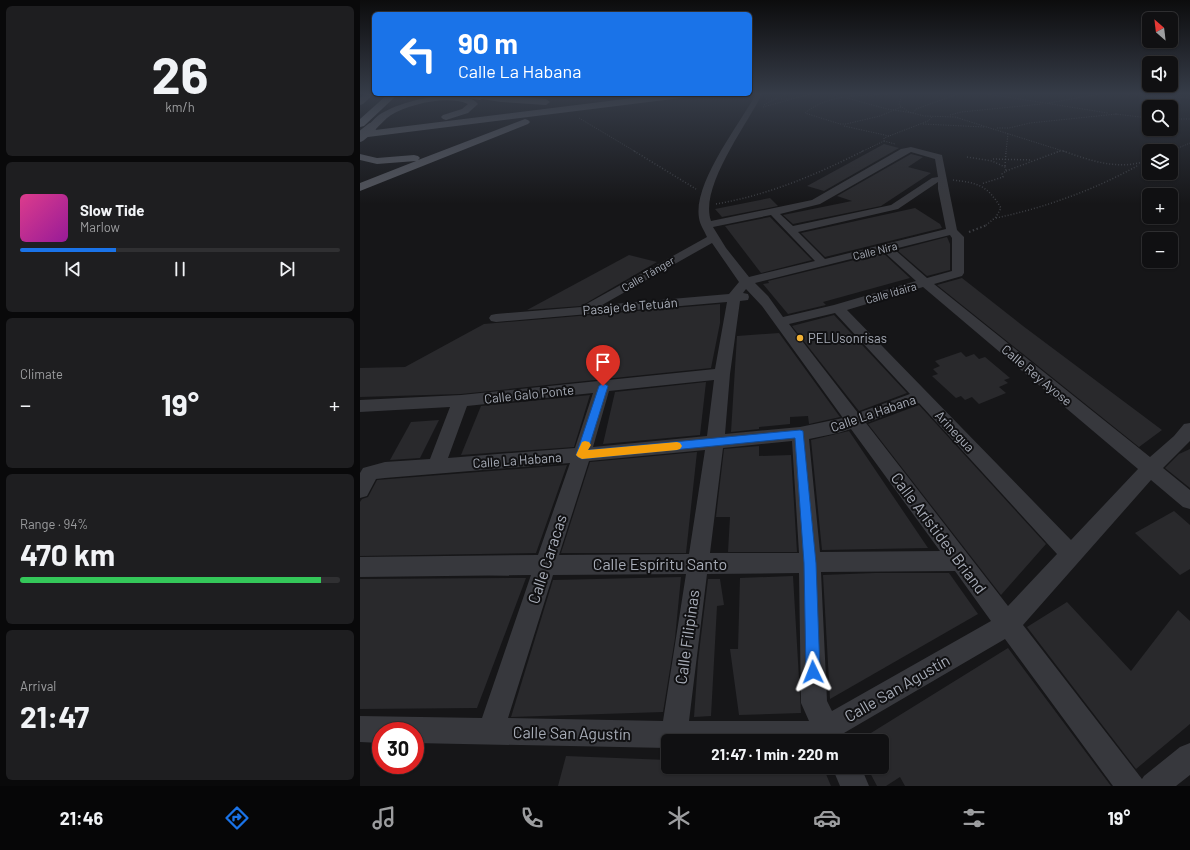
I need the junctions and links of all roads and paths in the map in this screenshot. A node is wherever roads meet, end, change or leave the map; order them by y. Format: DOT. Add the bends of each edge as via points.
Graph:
graph roads {
  1 [pos="382,131"];
  2 [pos="402,131"];
  3 [pos="504,131"];
  4 [pos="602,131"];
  5 [pos="738,131"];
  6 [pos="866,131"];
  7 [pos="905,131"];
  8 [pos="1001,131"];
  9 [pos="1008,133"];
  10 [pos="360,135"];
  11 [pos="889,136"];
  12 [pos="1190,143"];
  13 [pos="1178,148"];
  14 [pos="1061,150"];
  15 [pos="360,157"];
  16 [pos="967,157"];
  17 [pos="988,159"];
  18 [pos="1006,160"];
  19 [pos="1035,160"];
  20 [pos="1142,163"];
  21 [pos="1139,164"];
  22 [pos="1005,167"];
  23 [pos="1006,171"];
  24 [pos="943,179"];
  25 [pos="981,184"];
  26 [pos="360,187"];
  27 [pos="705,194"];
  28 [pos="703,205"];
  29 [pos="773,212"];
  30 [pos="996,218"];
  31 [pos="706,225"];
  32 [pos="791,230"];
  33 [pos="952,232"];
  34 [pos="713,238"];
  35 [pos="886,248"];
  36 [pos="823,263"];
  37 [pos="925,283"];
  38 [pos="740,289"];
  39 [pos="838,308"];
  40 [pos="582,311"];
  41 [pos="496,318"];
  42 [pos="780,322"];
  43 [pos="722,374"];
  44 [pos="603,386"];
  45 [pos="922,396"];
  46 [pos="462,401"];
  47 [pos="360,406"];
  48 [pos="853,421"];
  49 [pos="800,434"];
  50 [pos="1185,435"];
  51 [pos="714,443"];
  52 [pos="582,455"];
  53 [pos="436,466"];
  54 [pos="1150,468"];
  55 [pos="360,490"];
  56 [pos="1190,501"];
  57 [pos="1072,555"];
  58 [pos="959,561"];
  59 [pos="810,563"];
  60 [pos="697,564"];
  61 [pos="544,565"];
  62 [pos="360,568"];
  63 [pos="1007,625"];
  64 [pos="360,730"];
  65 [pos="490,732"];
  66 [pos="674,734"];
  67 [pos="831,734"];
  68 [pos="661,735"];
  69 [pos="1190,757"];
  70 [pos="849,774"];
  71 [pos="855,786"];
  72 [pos="1131,786"];
  73 [pos="1154,786"];
  1 -- 10 [label="main road"];
  2 -- 10 [label="main road"];
  3 -- 26 [label="main road"];
  4 -- 27 [label="path"];
  5 -- 27 [label="street, Calle Arístides Briand" via="711,178"];
  6 -- 11 [label="path"];
  7 -- 11 [label="path"];
  8 -- 9 [label="path"];
  9 -- 14 [label="path"];
  9 -- 18 [label="path"];
  10 -- 15 [label="main road" via="418,132 445,137 448,144 419,157 386,161"];
  11 -- 28 [label="path" via="884,138 884,141 830,168 769,192 732,202"];
  12 -- 13 [label="path"];
  14 -- 19 [label="path"];
  14 -- 21 [label="path" via="1110,166"];
  16 -- 17 [label="path"];
  17 -- 18 [label="path"];
  17 -- 22 [label="path"];
  18 -- 19 [label="path"];
  18 -- 22 [label="path"];
  19 -- 23 [label="path"];
  20 -- 21 [label="path"];
  21 -- 30 [label="path" via="1050,204 1016,215"];
  22 -- 23 [label="path"];
  23 -- 25 [label="path" via="1002,174 1003,177"];
  24 -- 25 [label="path"];
  24 -- 29 [label="street" via="939,157 911,149 816,202"];
  24 -- 32 [label="street" via="935,180 894,207"];
  24 -- 33 [label="street"];
  25 -- 30 [label="path" via="993,194 1001,208"];
  27 -- 28 [label="street, Calle Arístides Briand"];
  28 -- 31 [label="street, Calle Arístides Briand"];
  29 -- 31 [label="street"];
  29 -- 32 [label="street"];
  30 -- 33 [label="path" via="966,233"];
  31 -- 34 [label="street, Calle Arístides Briand"];
  32 -- 36 [label="street"];
  33 -- 35 [label="street, Calle Nira"];
  33 -- 37 [label="street, Calle Idaira" via="958,237 958,273"];
  34 -- 38 [label="street, Calle Arístides Briand"];
  34 -- 40 [label="street, Calle Tánger"];
  35 -- 36 [label="street, Calle Nira"];
  35 -- 37 [label="street, Calle Rey Ayose"];
  36 -- 38 [label="street, Calle Nira"];
  37 -- 39 [label="street, Calle Idaira"];
  37 -- 54 [label="street, Calle Rey Ayose"];
  38 -- 40 [label="street, Pasaje de Tetuán"];
  38 -- 42 [label="street, Calle Arístides Briand" via="758,293"];
  38 -- 43 [label="street, Calle Filipinas"];
  39 -- 42 [label="street, Calle Idaira"];
  39 -- 45 [label="street, Arinegua"];
  40 -- 41 [label="street, Pasaje de Tetuán"];
  42 -- 48 [label="street, Calle Arístides Briand"];
  43 -- 44 [label="street, Calle Galo Ponte"];
  43 -- 51 [label="street, Calle Filipinas"];
  44 -- 46 [label="street, Calle Galo Ponte"];
  44 -- 52 [label="street, Calle Caracas"];
  45 -- 48 [label="street, Calle La Habana"];
  45 -- 57 [label="street, Arinegua"];
  46 -- 47 [label="street, Calle Galo Ponte"];
  46 -- 53 [label="street"];
  48 -- 49 [label="street, Calle La Habana" via="838,427"];
  48 -- 58 [label="street, Calle Arístides Briand"];
  49 -- 51 [label="street, Calle La Habana"];
  49 -- 59 [label="street"];
  50 -- 54 [label="street, Calle San Agustín"];
  51 -- 52 [label="street, Calle La Habana"];
  51 -- 60 [label="street, Calle Filipinas"];
  52 -- 53 [label="street, Calle La Habana"];
  52 -- 61 [label="street, Calle Caracas"];
  53 -- 55 [label="street, Calle La Habana" via="370,473"];
  54 -- 56 [label="street, Calle Rey Ayose"];
  54 -- 57 [label="street, Calle San Agustín"];
  57 -- 63 [label="street, Calle San Agustín"];
  58 -- 59 [label="street, Calle Espíritu Santo"];
  58 -- 63 [label="street, Calle Arístides Briand"];
  59 -- 60 [label="street, Calle Espíritu Santo"];
  59 -- 67 [label="street" via="814,703"];
  60 -- 61 [label="street, Calle Espíritu Santo"];
  60 -- 66 [label="street, Calle Filipinas"];
  61 -- 62 [label="street, Calle Espíritu Santo"];
  61 -- 65 [label="street, Calle Caracas"];
  63 -- 67 [label="street, Calle San Agustín"];
  63 -- 72 [label="street, Calle Arístides Briand"];
  64 -- 65 [label="street, Calle San Agustín"];
  65 -- 68 [label="street, Calle San Agustín"];
  69 -- 73 [label="street"];
  70 -- 71 [label="street"];
}
